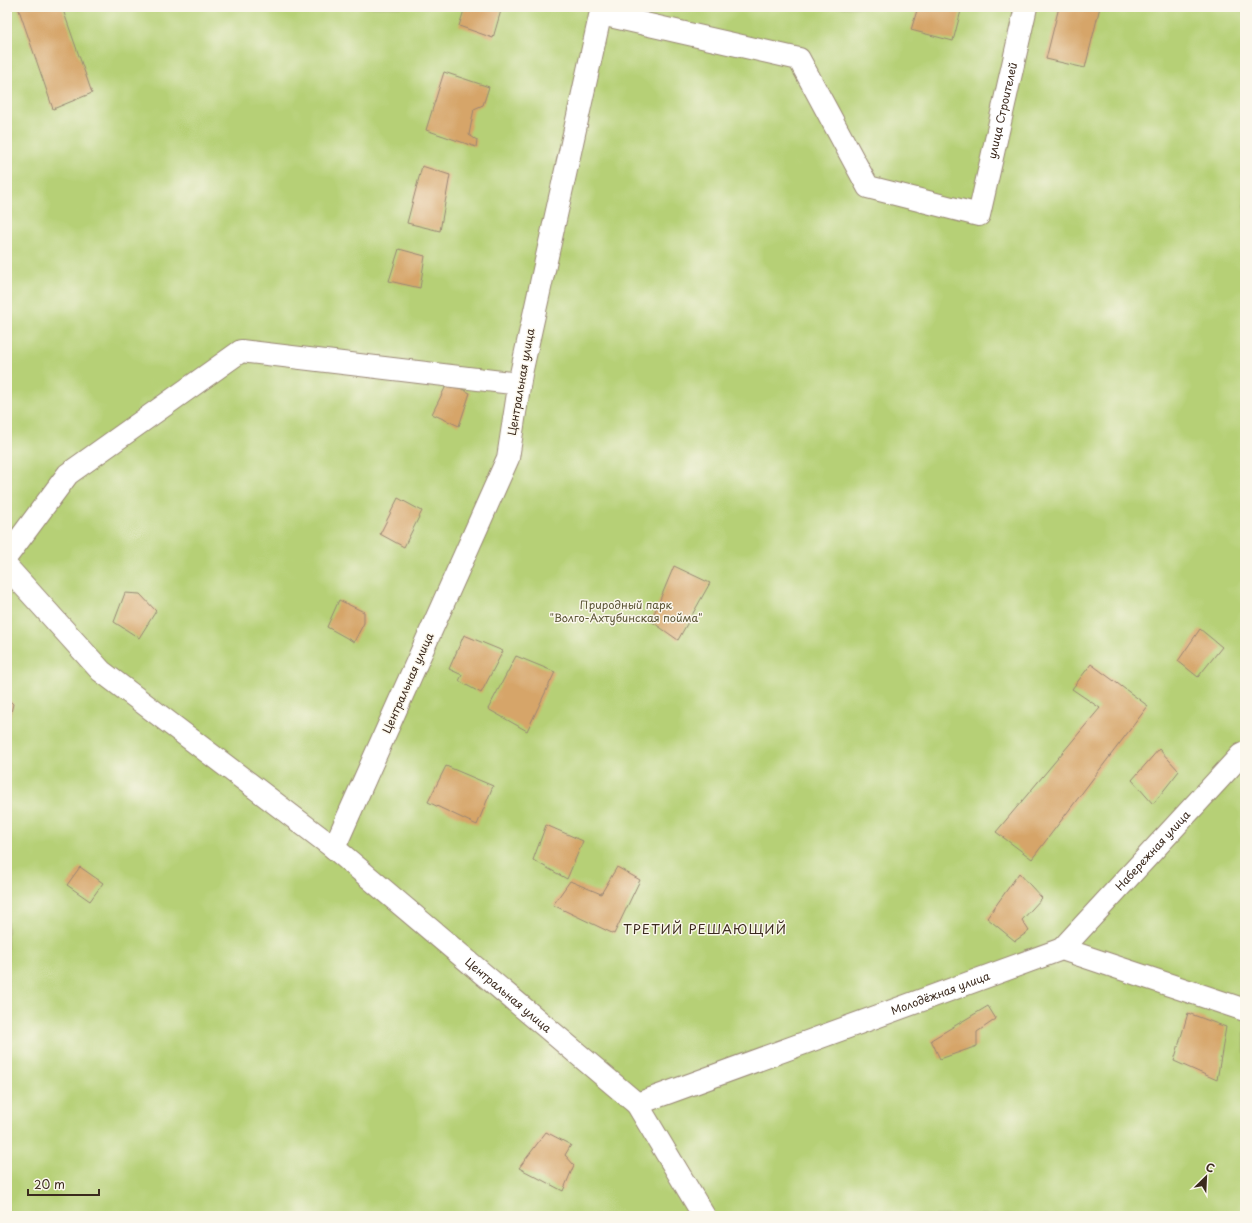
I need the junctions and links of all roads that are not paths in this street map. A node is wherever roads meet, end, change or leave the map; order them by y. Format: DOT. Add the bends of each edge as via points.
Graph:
graph roads {
  1 [pos="1026,7"];
  2 [pos="601,10"];
  3 [pos="519,384"];
  4 [pos="7,556"];
  5 [pos="7,567"];
  6 [pos="1245,753"];
  7 [pos="334,848"];
  8 [pos="1062,949"];
  9 [pos="1241,1005"];
  10 [pos="637,1104"];
  11 [pos="704,1216"];
  1 -- 2 [label="street, улица Строителей" via="979,215 868,187 798,59"];
  2 -- 3 [label="street, Центральная улица"];
  3 -- 4 [label="street" via="241,351 68,474"];
  3 -- 7 [label="street, Центральная улица" via="508,458"];
  5 -- 7 [label="street" via="101,670"];
  6 -- 8 [label="street, Набережная улица"];
  7 -- 10 [label="street, Центральная улица"];
  8 -- 9 [label="street"];
  8 -- 10 [label="street, Молодёжная улица"];
  10 -- 11 [label="street, Центральная улица"];
}
